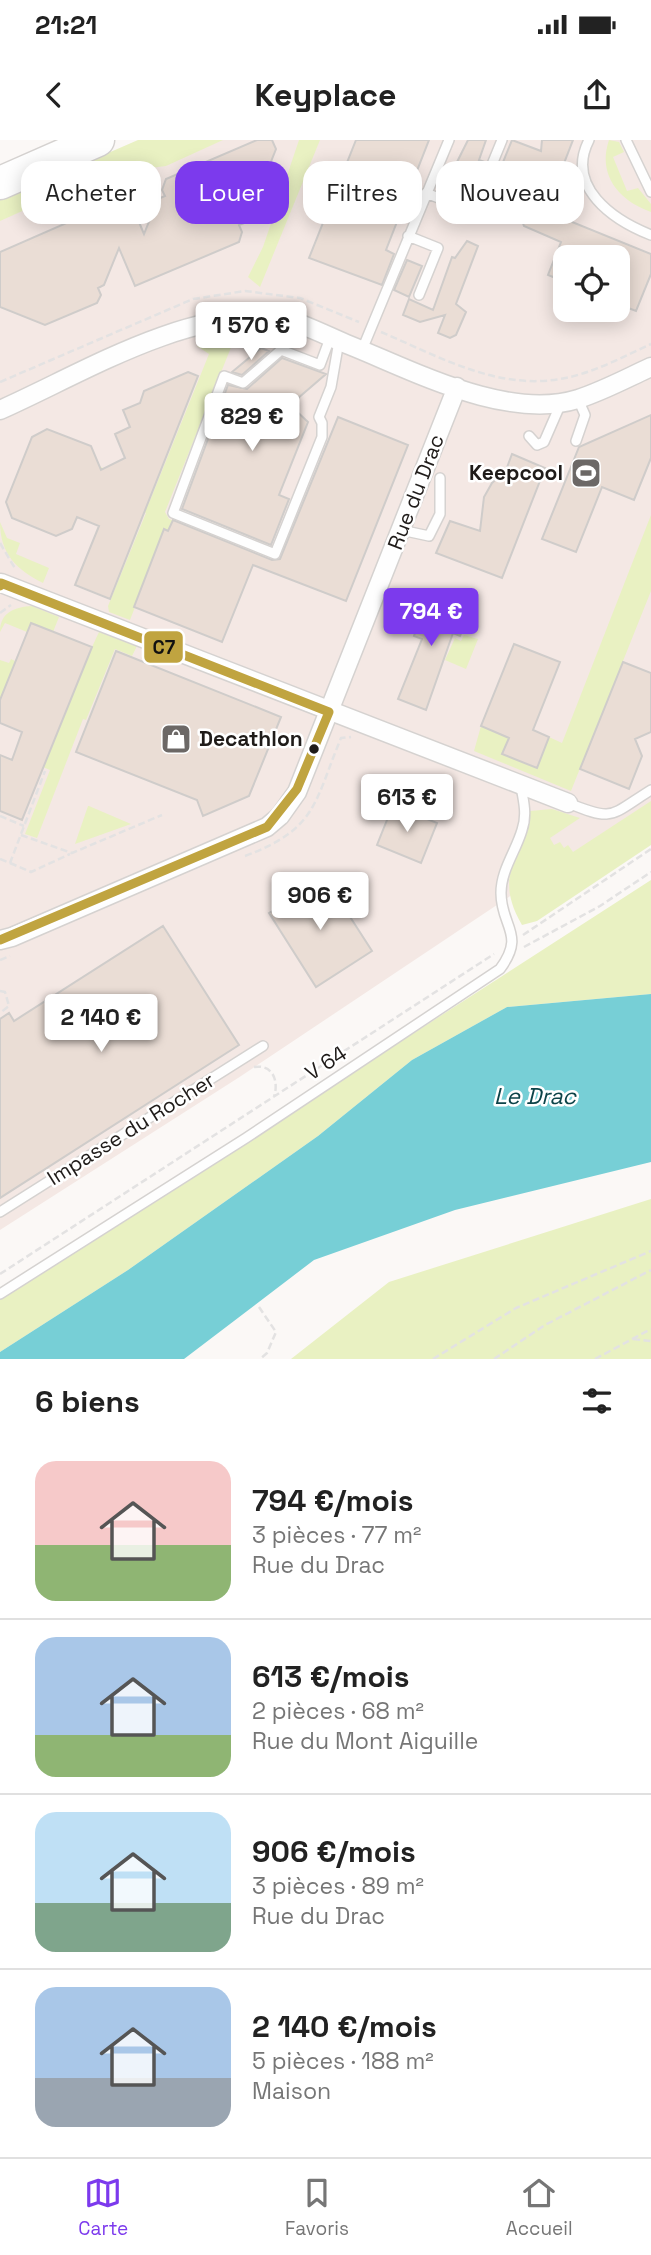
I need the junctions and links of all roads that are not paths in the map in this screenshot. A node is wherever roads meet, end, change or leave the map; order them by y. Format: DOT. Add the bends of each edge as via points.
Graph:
graph roads {
  1 [pos="47,140"];
  2 [pos="98,140"];
  3 [pos="449,140"];
  4 [pos="502,140"];
  5 [pos="589,140"];
  6 [pos="626,140"];
  7 [pos="0,160"];
  8 [pos="0,183"];
  9 [pos="651,192"];
  10 [pos="426,193"];
  11 [pos="651,235"];
  12 [pos="408,236"];
  13 [pos="419,295"];
  14 [pos="334,340"];
  15 [pos="362,350"];
  16 [pos="651,367"];
  17 [pos="457,387"];
  18 [pos="569,401"];
  19 [pos="0,410"];
  20 [pos="529,436"];
  21 [pos="576,441"];
  22 [pos="440,478"];
  23 [pos="401,530"];
  24 [pos="0,583"];
  25 [pos="329,712"];
  26 [pos="521,787"];
  27 [pos="651,790"];
  28 [pos="568,803"];
  29 [pos="0,940"];
  30 [pos="263,1045"];
  31 [pos="0,1212"];
  32 [pos="0,1294"];
  1 -- 7 [label="highway"];
  2 -- 8 [label="highway"];
  3 -- 10 [label="lane"];
  4 -- 10 [label="lane" via="475,206 469,210"];
  5 -- 11 [label="lane" via="583,173 598,203 618,220"];
  6 -- 9 [label="lane"];
  10 -- 12 [label="lane"];
  12 -- 13 [label="lane" via="438,248"];
  12 -- 15 [label="lane"];
  14 -- 14 [label="lane" via="331,387 319,417 322,437 275,554 173,513 224,376 243,383 281,350 320,365"];
  14 -- 15 [label="street"];
  14 -- 19 [label="street" via="278,317 229,318 174,332"];
  15 -- 17 [label="street"];
  16 -- 18 [label="street"];
  17 -- 18 [label="street" via="512,403"];
  17 -- 23 [label="street, Rue du Drac"];
  18 -- 20 [label="lane" via="544,442 537,445"];
  18 -- 21 [label="lane" via="585,415"];
  22 -- 23 [label="lane" via="440,514 429,536"];
  23 -- 25 [label="street, Rue du Drac"];
  24 -- 25 [label="street"];
  25 -- 26 [label="street"];
  25 -- 29 [label="street, Rue du Drac" via="297,792 267,827"];
  26 -- 28 [label="street"];
  26 -- 32 [label="lane" via="523,830 501,891 513,942 511,955 500,969"];
  27 -- 28 [label="lane" via="601,817"];
  30 -- 31 [label="lane, Impasse du Rocher"];
}
